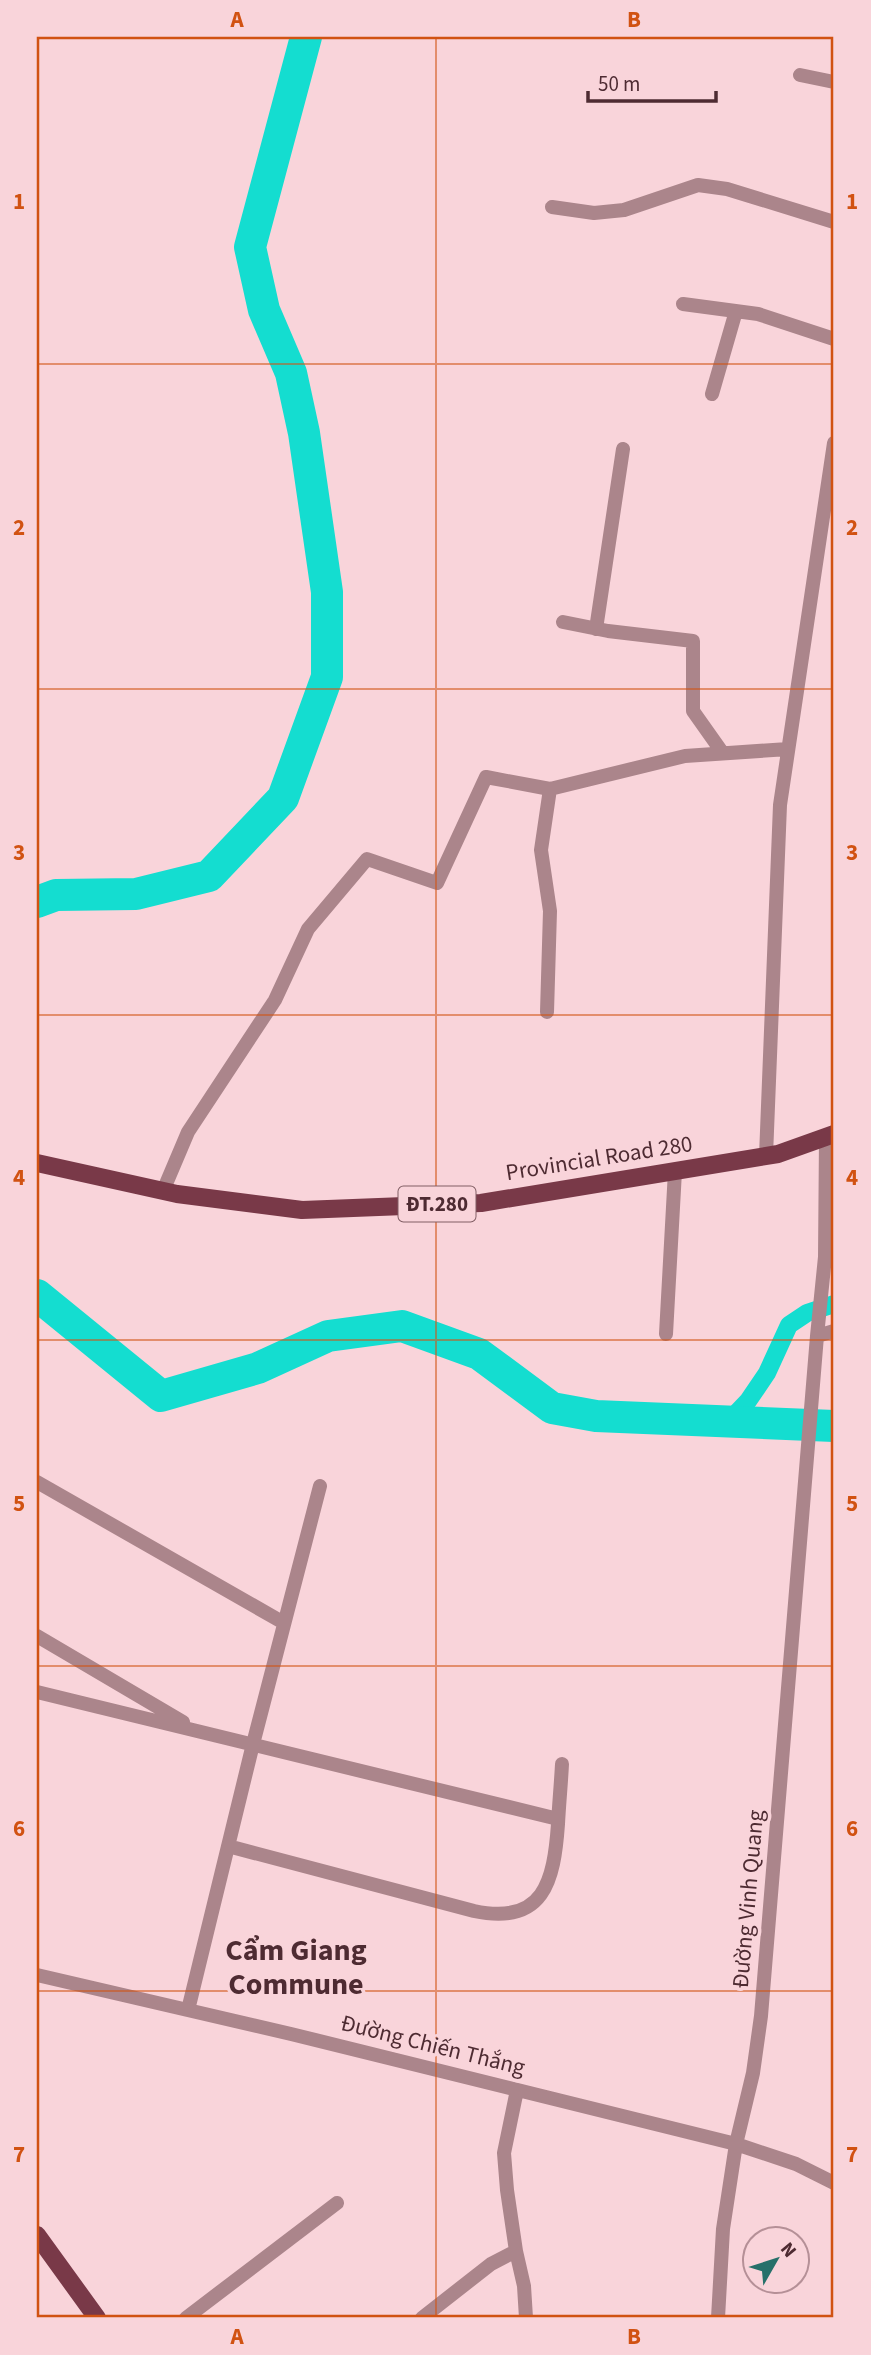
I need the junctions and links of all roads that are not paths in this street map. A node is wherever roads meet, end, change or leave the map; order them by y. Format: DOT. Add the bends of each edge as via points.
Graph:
graph roads {
  1 [pos="800,75"];
  2 [pos="834,82"];
  3 [pos="552,207"];
  4 [pos="834,222"];
  5 [pos="683,304"];
  6 [pos="736,311"];
  7 [pos="834,339"];
  8 [pos="712,394"];
  9 [pos="834,443"];
  10 [pos="623,449"];
  11 [pos="563,622"];
  12 [pos="596,629"];
  13 [pos="788,749"];
  14 [pos="722,752"];
  15 [pos="550,789"];
  16 [pos="547,1012"];
  17 [pos="830,1136"];
  18 [pos="766,1156"];
  19 [pos="37,1163"];
  20 [pos="675,1171"];
  21 [pos="163,1191"];
  22 [pos="834,1331"];
  23 [pos="666,1334"];
  24 [pos="817,1336"];
  25 [pos="37,1482"];
  26 [pos="320,1486"];
  27 [pos="284,1623"];
  28 [pos="37,1636"];
  29 [pos="37,1692"];
  30 [pos="198,1731"];
  31 [pos="253,1744"];
  32 [pos="562,1764"];
  33 [pos="558,1819"];
  34 [pos="228,1846"];
  35 [pos="37,1975"];
  36 [pos="188,2010"];
  37 [pos="517,2090"];
  38 [pos="736,2144"];
  39 [pos="834,2183"];
  40 [pos="337,2203"];
  41 [pos="37,2235"];
  42 [pos="516,2251"];
  43 [pos="97,2318"];
  44 [pos="186,2318"];
  45 [pos="422,2318"];
  46 [pos="526,2318"];
  47 [pos="718,2318"];
  1 -- 2 [label="street"];
  3 -- 4 [label="street" via="594,213 624,210 698,185 727,189"];
  5 -- 6 [label="street"];
  6 -- 7 [label="street" via="777,319"];
  6 -- 8 [label="street"];
  9 -- 13 [label="street"];
  10 -- 12 [label="street"];
  11 -- 12 [label="street"];
  12 -- 14 [label="street" via="693,641 693,711"];
  13 -- 14 [label="street"];
  13 -- 18 [label="street" via="779,805"];
  14 -- 15 [label="street" via="685,756"];
  15 -- 16 [label="street" via="541,850 550,911"];
  15 -- 21 [label="street" via="486,777 437,883 367,859 308,929 275,1000 188,1132"];
  17 -- 18 [label="main road, Provincial Road 280 / ĐT.280"];
  17 -- 24 [label="street, Đường Vinh Quang"];
  18 -- 20 [label="main road, Provincial Road 280 / ĐT.280"];
  19 -- 21 [label="main road, Provincial Road 280 / ĐT.280"];
  20 -- 21 [label="main road, Provincial Road 280 / ĐT.280" via="481,1203 302,1210"];
  20 -- 23 [label="street"];
  22 -- 24 [label="street"];
  24 -- 38 [label="street, Đường Vinh Quang" via="761,2016"];
  25 -- 27 [label="street"];
  26 -- 27 [label="street"];
  27 -- 31 [label="street"];
  28 -- 30 [label="street"];
  29 -- 30 [label="street"];
  30 -- 31 [label="street"];
  31 -- 33 [label="street"];
  31 -- 34 [label="street"];
  32 -- 33 [label="street"];
  33 -- 34 [label="street" via="552,1875 543,1891 522,1910 506,1915 474,1911"];
  34 -- 36 [label="street"];
  35 -- 36 [label="street, Đường Chiến Thắng"];
  36 -- 37 [label="street, Đường Chiến Thắng"];
  37 -- 38 [label="street, Đường Chiến Thắng"];
  37 -- 42 [label="street" via="505,2153"];
  38 -- 39 [label="street, Đường Chiến Thắng" via="796,2164"];
  38 -- 47 [label="street, Đường Vinh Quang" via="723,2230"];
  40 -- 44 [label="street"];
  41 -- 43 [label="main road"];
  42 -- 45 [label="street" via="491,2264"];
  42 -- 46 [label="street"];
}
